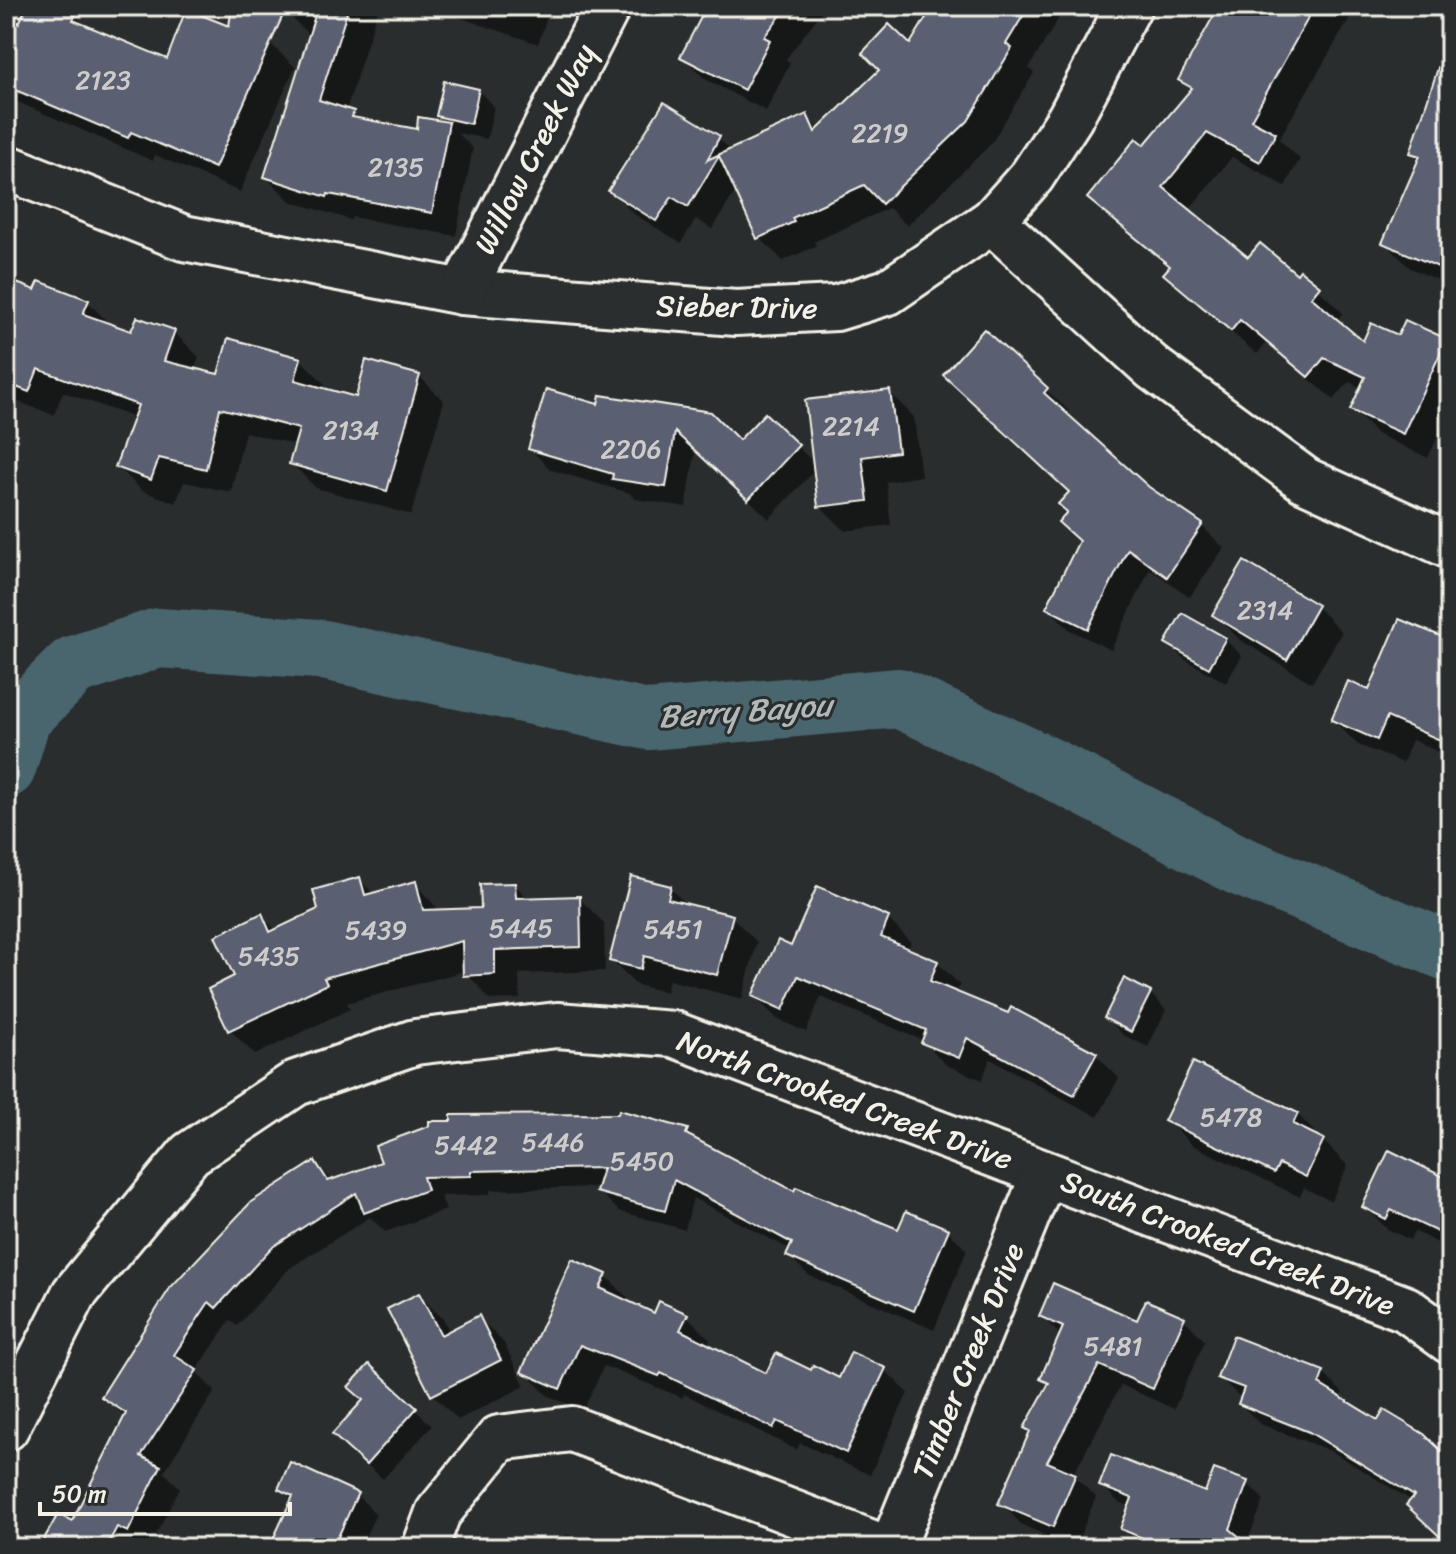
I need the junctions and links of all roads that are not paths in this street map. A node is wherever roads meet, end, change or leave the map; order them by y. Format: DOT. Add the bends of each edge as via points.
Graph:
graph roads {
  1 [pos="608,6"];
  2 [pos="1129,6"];
  3 [pos="6,167"];
  4 [pos="992,221"];
  5 [pos="462,292"];
  6 [pos="1450,546"];
  7 [pos="1044,1174"];
  8 [pos="1450,1341"];
  9 [pos="6,1428"];
  10 [pos="425,1548"];
  11 [pos="885,1548"];
  12 [pos="892,1548"];
  1 -- 5 [label="street, Willow Creek Way"];
  2 -- 4 [label="street, Sieber Drive" via="1070,118 1032,176"];
  3 -- 5 [label="street, Sieber Drive" via="184,238"];
  4 -- 5 [label="street, Sieber Drive" via="888,292 836,308 736,313"];
  4 -- 6 [label="street" via="1153,368 1305,480"];
  7 -- 8 [label="street, South Crooked Creek Drive" via="1406,1309"];
  7 -- 9 [label="street, North Crooked Creek Drive" via="673,1034 557,1025 415,1042 296,1083 190,1154 74,1294"];
  7 -- 12 [label="street, Timber Creek Drive"];
  10 -- 11 [label="street" via="438,1513 499,1438 572,1429"];
}
